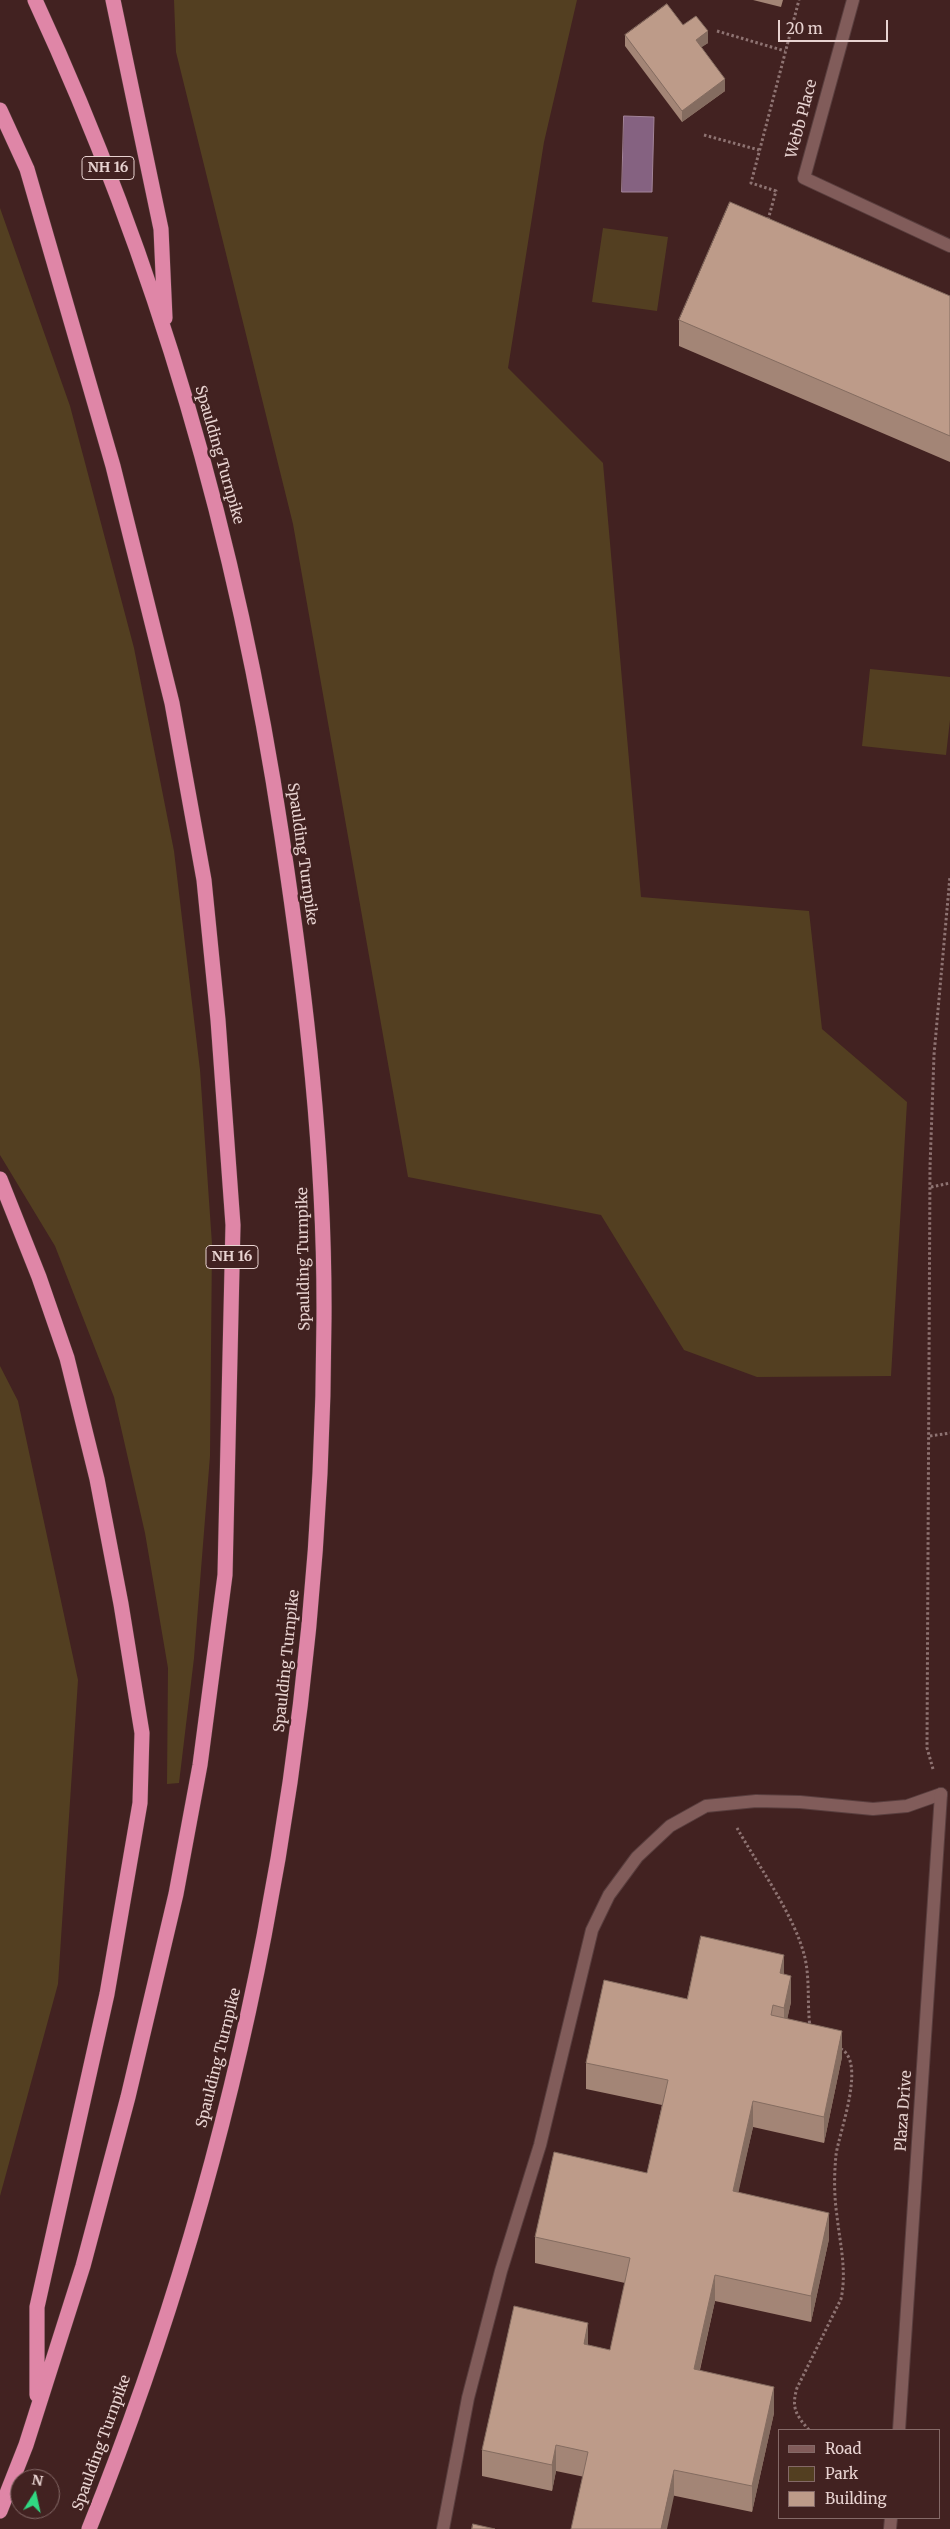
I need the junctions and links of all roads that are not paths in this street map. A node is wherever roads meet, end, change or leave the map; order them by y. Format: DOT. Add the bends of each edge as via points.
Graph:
graph roads {
  1 [pos="35,0"];
  2 [pos="113,0"];
  3 [pos="853,0"];
  4 [pos="0,110"];
  5 [pos="950,246"];
  6 [pos="167,342"];
  7 [pos="0,1179"];
  8 [pos="37,2412"];
  9 [pos="899,2429"];
  10 [pos="0,2511"];
  11 [pos="89,2529"];
  12 [pos="443,2529"];
  1 -- 6 [label="highway, Spaulding Turnpike / NH 16" via="100,148"];
  2 -- 6 [label="highway" via="161,229"];
  3 -- 5 [label="street, Webb Place" via="804,178"];
  4 -- 8 [label="highway, NH 16" via="27,169 113,466 172,703 204,880 233,1225 225,1575 200,1764 176,1894 128,2097 83,2266"];
  6 -- 11 [label="highway, Spaulding Turnpike / NH 16" via="220,524 250,652 275,785 294,917 311,1050 320,1184 324,1316 320,1449 313,1586 300,1711 281,1848 256,1981 191,2238 149,2367"];
  7 -- 8 [label="highway" via="67,1358 97,1479 142,1732 140,1803 107,1994 37,2307"];
  8 -- 10 [label="highway, NH 16"];
  9 -- 12 [label="street, Plaza Drive" via="941,1794 908,1806 873,1809 756,1801 706,1806 670,1826 638,1856 609,1894 592,1930 540,2145 501,2271 468,2398"];
}
